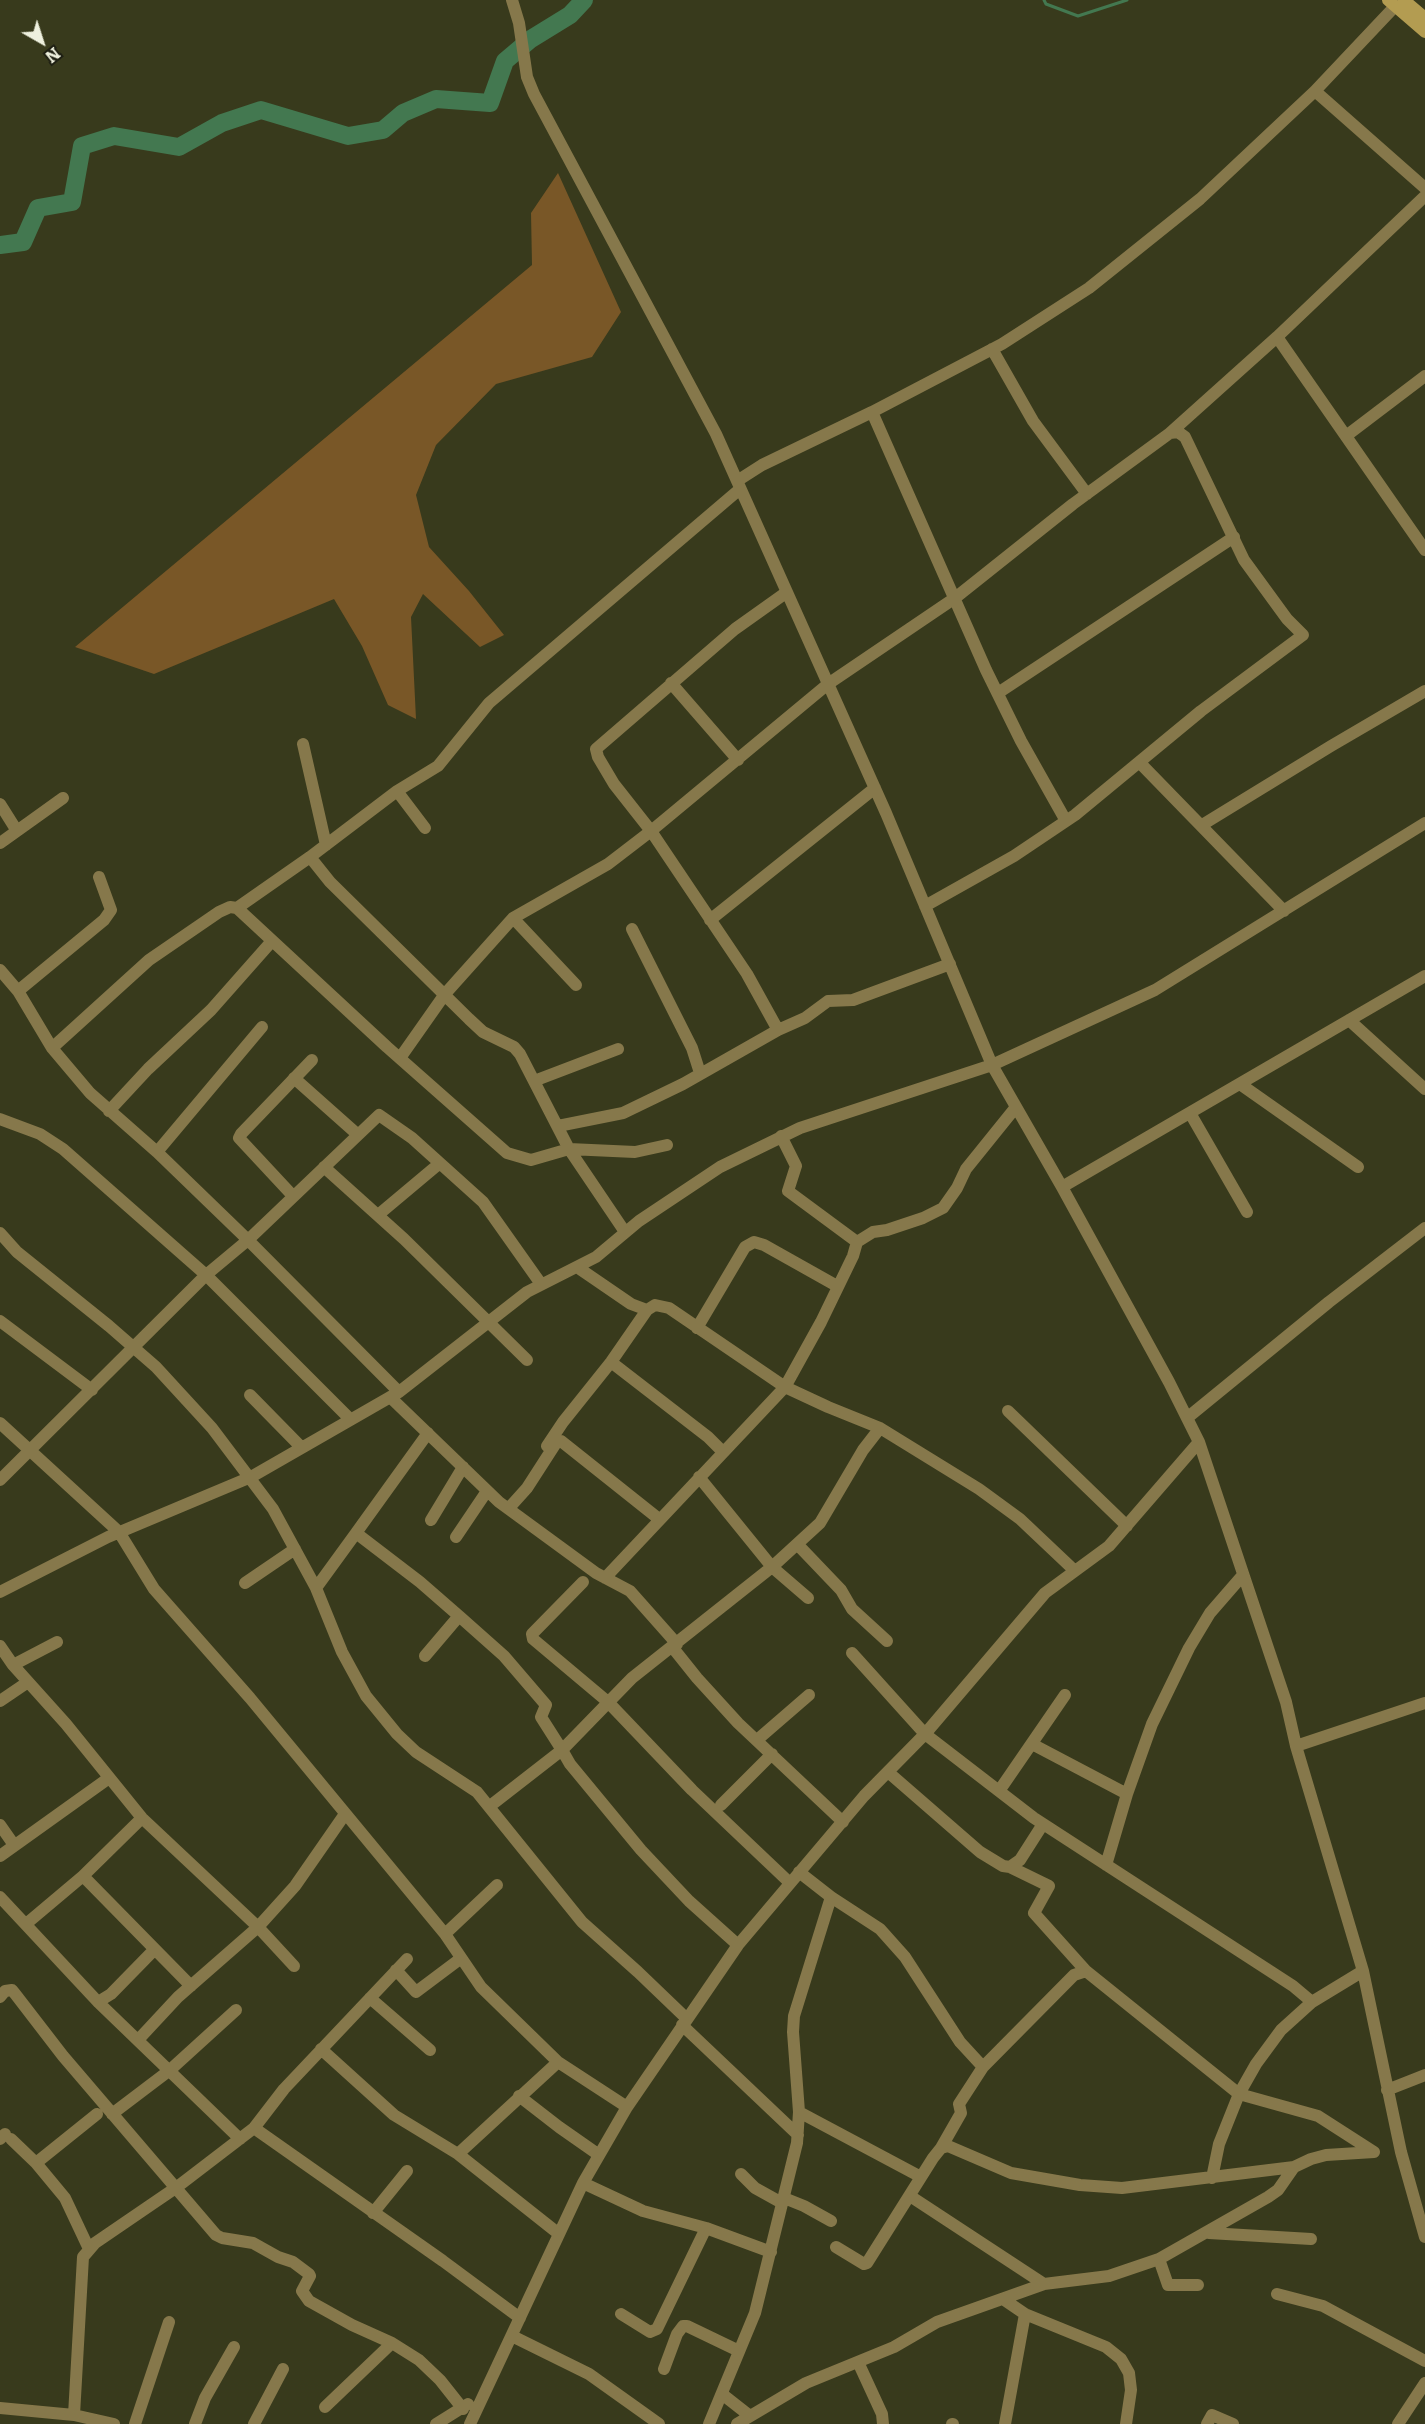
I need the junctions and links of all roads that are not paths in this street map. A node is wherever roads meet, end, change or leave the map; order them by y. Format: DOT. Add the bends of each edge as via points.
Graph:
graph roads {
  1 [pos="512,0"];
  2 [pos="1397,2"];
  3 [pos="1425,18"];
  4 [pos="1425,32"];
  5 [pos="1315,91"];
  6 [pos="1425,188"];
  7 [pos="1425,196"];
  8 [pos="1277,337"];
  9 [pos="992,350"];
  10 [pos="1425,376"];
  11 [pos="872,412"];
  12 [pos="1170,433"];
  13 [pos="1346,436"];
  14 [pos="739,485"];
  15 [pos="1087,494"];
  16 [pos="1234,537"];
  17 [pos="1425,550"];
  18 [pos="787,592"];
  19 [pos="955,598"];
  20 [pos="671,683"];
  21 [pos="828,684"];
  22 [pos="1425,692"];
  23 [pos="998,693"];
  24 [pos="303,744"];
  25 [pos="738,760"];
  26 [pos="1140,763"];
  27 [pos="875,788"];
  28 [pos="397,791"];
  29 [pos="63,798"];
  30 [pos="0,804"];
  31 [pos="1066,820"];
  32 [pos="1425,823"];
  33 [pos="1202,825"];
  34 [pos="425,828"];
  35 [pos="17,831"];
  36 [pos="651,831"];
  37 [pos="0,843"];
  38 [pos="326,845"];
  39 [pos="310,857"];
  40 [pos="99,877"];
  41 [pos="925,906"];
  42 [pos="237,908"];
  43 [pos="1284,911"];
  44 [pos="513,918"];
  45 [pos="710,920"];
  46 [pos="632,929"];
  47 [pos="272,941"];
  48 [pos="950,964"];
  49 [pos="0,970"];
  50 [pos="1425,976"];
  51 [pos="576,985"];
  52 [pos="18,991"];
  53 [pos="445,994"];
  54 [pos="1349,1020"];
  55 [pos="262,1027"];
  56 [pos="778,1030"];
  57 [pos="52,1048"];
  58 [pos="618,1049"];
  59 [pos="400,1058"];
  60 [pos="312,1060"];
  61 [pos="992,1065"];
  62 [pos="700,1073"];
  63 [pos="294,1078"];
  64 [pos="534,1081"];
  65 [pos="1240,1084"];
  66 [pos="1425,1089"];
  67 [pos="1016,1107"];
  68 [pos="109,1111"];
  69 [pos="1190,1113"];
  70 [pos="0,1119"];
  71 [pos="558,1126"];
  72 [pos="357,1134"];
  73 [pos="781,1136"];
  74 [pos="667,1145"];
  75 [pos="569,1149"];
  76 [pos="157,1152"];
  77 [pos="440,1163"];
  78 [pos="324,1167"];
  79 [pos="1358,1167"];
  80 [pos="1062,1187"];
  81 [pos="293,1196"];
  82 [pos="1247,1212"];
  83 [pos="378,1215"];
  84 [pos="1425,1228"];
  85 [pos="625,1232"];
  86 [pos="0,1233"];
  87 [pos="248,1240"];
  88 [pos="857,1242"];
  89 [pos="577,1267"];
  90 [pos="206,1275"];
  91 [pos="541,1284"];
  92 [pos="837,1286"];
  93 [pos="647,1310"];
  94 [pos="0,1321"];
  95 [pos="487,1321"];
  96 [pos="697,1328"];
  97 [pos="134,1348"];
  98 [pos="527,1360"];
  99 [pos="611,1362"];
  100 [pos="785,1387"];
  101 [pos="92,1390"];
  102 [pos="394,1394"];
  103 [pos="250,1395"];
  104 [pos="1008,1411"];
  105 [pos="1187,1418"];
  106 [pos="350,1419"];
  107 [pos="0,1423"];
  108 [pos="880,1428"];
  109 [pos="428,1433"];
  110 [pos="1199,1442"];
  111 [pos="301,1447"];
  112 [pos="546,1447"];
  113 [pos="31,1451"];
  114 [pos="723,1452"];
  115 [pos="463,1467"];
  116 [pos="251,1476"];
  117 [pos="699,1477"];
  118 [pos="0,1480"];
  119 [pos="487,1491"];
  120 [pos="509,1508"];
  121 [pos="659,1519"];
  122 [pos="431,1520"];
  123 [pos="1127,1526"];
  124 [pos="119,1532"];
  125 [pos="356,1533"];
  126 [pos="456,1536"];
  127 [pos="798,1545"];
  128 [pos="295,1549"];
  129 [pos="772,1567"];
  130 [pos="1075,1570"];
  131 [pos="1243,1575"];
  132 [pos="605,1578"];
  133 [pos="583,1582"];
  134 [pos="245,1583"];
  135 [pos="316,1588"];
  136 [pos="0,1592"];
  137 [pos="807,1598"];
  138 [pos="459,1616"];
  139 [pos="887,1641"];
  140 [pos="57,1642"];
  141 [pos="0,1646"];
  142 [pos="675,1646"];
  143 [pos="852,1653"];
  144 [pos="425,1656"];
  145 [pos="13,1665"];
  146 [pos="28,1682"];
  147 [pos="809,1695"];
  148 [pos="1065,1695"];
  149 [pos="0,1701"];
  150 [pos="608,1702"];
  151 [pos="1425,1704"];
  152 [pos="925,1734"];
  153 [pos="757,1740"];
  154 [pos="1032,1743"];
  155 [pos="1296,1746"];
  156 [pos="562,1750"];
  157 [pos="772,1754"];
  158 [pos="888,1772"];
  159 [pos="109,1778"];
  160 [pos="999,1791"];
  161 [pos="1127,1794"];
  162 [pos="721,1805"];
  163 [pos="490,1806"];
  164 [pos="345,1814"];
  165 [pos="142,1818"];
  166 [pos="843,1821"];
  167 [pos="1043,1824"];
  168 [pos="0,1825"];
  169 [pos="14,1845"];
  170 [pos="0,1856"];
  171 [pos="1106,1865"];
  172 [pos="1010,1867"];
  173 [pos="800,1872"];
  174 [pos="83,1876"];
  175 [pos="790,1883"];
  176 [pos="497,1885"];
  177 [pos="0,1897"];
  178 [pos="831,1897"];
  179 [pos="26,1924"];
  180 [pos="258,1928"];
  181 [pos="445,1934"];
  182 [pos="738,1945"];
  183 [pos="154,1950"];
  184 [pos="407,1959"];
  185 [pos="460,1959"];
  186 [pos="294,1966"];
  187 [pos="396,1970"];
  188 [pos="1086,1971"];
  189 [pos="1363,1971"];
  190 [pos="191,1986"];
  191 [pos="0,1997"];
  192 [pos="370,1998"];
  193 [pos="98,2002"];
  194 [pos="1312,2002"];
  195 [pos="236,2010"];
  196 [pos="685,2022"];
  197 [pos="138,2040"];
  198 [pos="321,2049"];
  199 [pos="430,2050"];
  200 [pos="558,2062"];
  201 [pos="983,2067"];
  202 [pos="170,2070"];
  203 [pos="1425,2075"];
  204 [pos="1388,2090"];
  205 [pos="1239,2094"];
  206 [pos="519,2096"];
  207 [pos="627,2107"];
  208 [pos="799,2112"];
  209 [pos="97,2114"];
  210 [pos="112,2114"];
  211 [pos="254,2128"];
  212 [pos="798,2135"];
  213 [pos="5,2137"];
  214 [pos="240,2139"];
  215 [pos="941,2148"];
  216 [pos="458,2154"];
  217 [pos="599,2155"];
  218 [pos="36,2163"];
  219 [pos="1294,2167"];
  220 [pos="407,2170"];
  221 [pos="741,2174"];
  222 [pos="921,2177"];
  223 [pos="1212,2178"];
  224 [pos="584,2183"];
  225 [pos="177,2187"];
  226 [pos="909,2196"];
  227 [pos="783,2200"];
  228 [pos="373,2213"];
  229 [pos="831,2221"];
  230 [pos="706,2228"];
  231 [pos="1208,2233"];
  232 [pos="559,2234"];
  233 [pos="1425,2237"];
  234 [pos="1311,2239"];
  235 [pos="836,2247"];
  236 [pos="89,2249"];
  237 [pos="771,2252"];
  238 [pos="1159,2259"];
  239 [pos="1044,2284"];
  240 [pos="1198,2286"];
  241 [pos="1277,2294"];
  242 [pos="1003,2299"];
  243 [pos="621,2314"];
  244 [pos="1025,2314"];
  245 [pos="520,2318"];
  246 [pos="169,2322"];
  247 [pos="512,2336"];
  248 [pos="392,2343"];
  249 [pos="234,2347"];
  250 [pos="739,2351"];
  251 [pos="858,2361"];
  252 [pos="1425,2361"];
  253 [pos="283,2369"];
  254 [pos="664,2369"];
  255 [pos="1425,2383"];
  256 [pos="487,2388"];
  257 [pos="722,2394"];
  258 [pos="325,2407"];
  259 [pos="0,2408"];
  260 [pos="463,2409"];
  261 [pos="74,2415"];
  262 [pos="750,2416"];
  263 [pos="114,2424"];
  264 [pos="135,2424"];
  265 [pos="195,2424"];
  266 [pos="254,2424"];
  267 [pos="436,2424"];
  268 [pos="470,2424"];
  269 [pos="659,2424"];
  270 [pos="709,2424"];
  271 [pos="737,2424"];
  272 [pos="883,2424"];
  273 [pos="1005,2424"];
  274 [pos="1126,2424"];
  275 [pos="1208,2424"];
  276 [pos="1233,2424"];
  277 [pos="1398,2424"];
  1 -- 14 [label="street" via="534,94 716,434"];
  2 -- 3 [label="main road"];
  2 -- 4 [label="main road"];
  2 -- 5 [label="street"];
  5 -- 6 [label="street"];
  5 -- 9 [label="street" via="1200,199 1098,281"];
  7 -- 8 [label="street"];
  8 -- 12 [label="street"];
  8 -- 13 [label="street"];
  9 -- 11 [label="street"];
  9 -- 15 [label="street" via="1034,421"];
  10 -- 13 [label="street"];
  11 -- 14 [label="street" via="762,465"];
  11 -- 19 [label="street"];
  12 -- 15 [label="street"];
  12 -- 16 [label="street" via="1178,432 1185,437"];
  13 -- 17 [label="street"];
  14 -- 18 [label="street"];
  14 -- 28 [label="street" via="566,640 489,703 438,765"];
  15 -- 19 [label="street"];
  16 -- 23 [label="street"];
  16 -- 26 [label="street" via="1244,560 1303,635 1201,711"];
  18 -- 20 [label="street"];
  18 -- 21 [label="street"];
  19 -- 21 [label="street"];
  19 -- 23 [label="street"];
  20 -- 25 [label="street"];
  20 -- 36 [label="street" via="596,749 614,784"];
  21 -- 25 [label="street"];
  21 -- 27 [label="street"];
  22 -- 33 [label="street"];
  23 -- 31 [label="street"];
  24 -- 38 [label="street"];
  25 -- 36 [label="street"];
  26 -- 31 [label="street"];
  26 -- 33 [label="street"];
  27 -- 41 [label="street"];
  27 -- 45 [label="street"];
  28 -- 34 [label="street"];
  28 -- 38 [label="street"];
  29 -- 35 [label="street"];
  30 -- 35 [label="street"];
  31 -- 41 [label="street" via="1014,856"];
  32 -- 43 [label="street"];
  33 -- 43 [label="street"];
  35 -- 37 [label="street"];
  36 -- 44 [label="street" via="608,864"];
  36 -- 45 [label="street"];
  38 -- 39 [label="street"];
  39 -- 42 [label="street"];
  39 -- 53 [label="street" via="330,882"];
  40 -- 52 [label="street" via="111,910 104,920"];
  41 -- 48 [label="street"];
  42 -- 47 [label="street"];
  42 -- 57 [label="street" via="219,912 149,960"];
  43 -- 61 [label="street" via="1155,990"];
  44 -- 51 [label="street"];
  44 -- 53 [label="street"];
  45 -- 56 [label="street" via="747,974"];
  46 -- 62 [label="street" via="692,1048"];
  47 -- 59 [label="street"];
  47 -- 68 [label="street" via="211,1010"];
  48 -- 56 [label="street" via="853,1000 828,1001 805,1018"];
  48 -- 61 [label="street"];
  49 -- 52 [label="street"];
  50 -- 54 [label="street"];
  52 -- 57 [label="street"];
  53 -- 59 [label="street"];
  53 -- 64 [label="street" via="483,1032 514,1047"];
  54 -- 65 [label="street"];
  54 -- 66 [label="street"];
  55 -- 76 [label="street"];
  56 -- 62 [label="street"];
  57 -- 68 [label="street"];
  58 -- 64 [label="street"];
  59 -- 75 [label="street" via="507,1153 531,1160"];
  60 -- 63 [label="street"];
  61 -- 67 [label="street"];
  61 -- 73 [label="street"];
  62 -- 71 [label="street" via="622,1113"];
  63 -- 72 [label="street"];
  63 -- 81 [label="street" via="239,1138"];
  64 -- 71 [label="street"];
  65 -- 69 [label="street"];
  65 -- 79 [label="street"];
  67 -- 80 [label="street"];
  67 -- 88 [label="street" via="966,1169 943,1208 873,1232"];
  68 -- 76 [label="street"];
  69 -- 80 [label="street"];
  69 -- 82 [label="street"];
  70 -- 90 [label="street" via="40,1134 63,1149"];
  71 -- 75 [label="street"];
  72 -- 77 [label="street" via="379,1115"];
  72 -- 78 [label="street"];
  73 -- 85 [label="street" via="720,1167"];
  73 -- 88 [label="street" via="796,1166 788,1191"];
  74 -- 75 [label="street" via="635,1152"];
  75 -- 85 [label="street"];
  76 -- 87 [label="street"];
  77 -- 83 [label="street"];
  77 -- 91 [label="street" via="483,1202"];
  78 -- 81 [label="street"];
  78 -- 83 [label="street"];
  80 -- 105 [label="street"];
  81 -- 87 [label="street"];
  83 -- 95 [label="street"];
  84 -- 105 [label="street"];
  85 -- 89 [label="street" via="609,1248"];
  86 -- 97 [label="street" via="17,1252"];
  87 -- 90 [label="street"];
  87 -- 102 [label="street"];
  88 -- 92 [label="street"];
  89 -- 91 [label="street"];
  89 -- 93 [label="street" via="614,1294"];
  90 -- 97 [label="street"];
  90 -- 106 [label="street"];
  91 -- 95 [label="street"];
  92 -- 96 [label="street" via="754,1242 745,1247"];
  92 -- 100 [label="street"];
  93 -- 96 [label="street" via="655,1305 669,1308"];
  93 -- 99 [label="street"];
  94 -- 101 [label="street"];
  95 -- 98 [label="street"];
  95 -- 102 [label="street"];
  96 -- 100 [label="street"];
  97 -- 101 [label="street"];
  97 -- 116 [label="street" via="212,1428"];
  99 -- 112 [label="street"];
  99 -- 114 [label="street"];
  100 -- 108 [label="street"];
  100 -- 114 [label="street"];
  101 -- 113 [label="street"];
  102 -- 106 [label="street"];
  102 -- 109 [label="street"];
  103 -- 111 [label="street"];
  104 -- 123 [label="street"];
  105 -- 110 [label="street"];
  106 -- 111 [label="street"];
  107 -- 113 [label="street"];
  108 -- 127 [label="street" via="820,1523"];
  108 -- 130 [label="street" via="979,1489 1020,1519"];
  109 -- 115 [label="street"];
  109 -- 125 [label="street"];
  110 -- 123 [label="street"];
  110 -- 131 [label="street"];
  111 -- 116 [label="street"];
  113 -- 118 [label="street"];
  113 -- 124 [label="street"];
  114 -- 117 [label="street"];
  115 -- 119 [label="street"];
  115 -- 122 [label="street"];
  116 -- 124 [label="street"];
  116 -- 128 [label="street"];
  117 -- 121 [label="street"];
  117 -- 129 [label="street"];
  119 -- 120 [label="street"];
  119 -- 126 [label="street"];
  120 -- 121 [label="street" via="561,1441"];
  120 -- 132 [label="street"];
  121 -- 132 [label="street"];
  123 -- 130 [label="street" via="1109,1546"];
  124 -- 136 [label="street"];
  124 -- 164 [label="street" via="154,1589"];
  125 -- 135 [label="street"];
  125 -- 138 [label="street"];
  127 -- 129 [label="street"];
  127 -- 139 [label="street" via="841,1590 852,1609"];
  128 -- 134 [label="street"];
  128 -- 135 [label="street"];
  129 -- 137 [label="street"];
  129 -- 142 [label="street"];
  130 -- 152 [label="street" via="1045,1593"];
  131 -- 155 [label="street" via="1286,1702"];
  131 -- 161 [label="street" via="1210,1613 1189,1648 1152,1724"];
  132 -- 142 [label="street" via="630,1591"];
  133 -- 150 [label="street" via="532,1634"];
  135 -- 163 [label="street" via="342,1652 366,1696 416,1752 477,1791"];
  138 -- 144 [label="street"];
  138 -- 156 [label="street" via="504,1656 546,1705 541,1718"];
  140 -- 145 [label="street"];
  141 -- 145 [label="street"];
  142 -- 150 [label="street" via="632,1678"];
  142 -- 153 [label="street" via="697,1678"];
  143 -- 152 [label="street"];
  145 -- 146 [label="street"];
  146 -- 149 [label="street"];
  146 -- 159 [label="street"];
  147 -- 153 [label="street"];
  148 -- 154 [label="street"];
  150 -- 156 [label="street"];
  150 -- 175 [label="street" via="699,1797"];
  151 -- 155 [label="street"];
  152 -- 158 [label="street"];
  152 -- 160 [label="street"];
  153 -- 157 [label="street"];
  154 -- 160 [label="street"];
  154 -- 161 [label="street"];
  155 -- 189 [label="street"];
  156 -- 163 [label="street"];
  156 -- 182 [label="street" via="641,1850"];
  157 -- 162 [label="street"];
  157 -- 166 [label="street"];
  158 -- 166 [label="street"];
  158 -- 172 [label="street" via="980,1852"];
  159 -- 165 [label="street"];
  159 -- 169 [label="street"];
  160 -- 167 [label="street"];
  161 -- 171 [label="street"];
  163 -- 196 [label="street" via="582,1922 638,1972"];
  164 -- 180 [label="street" via="295,1886"];
  164 -- 181 [label="street"];
  165 -- 174 [label="street"];
  165 -- 180 [label="street"];
  166 -- 173 [label="street"];
  167 -- 171 [label="street"];
  167 -- 172 [label="street" via="1020,1860"];
  168 -- 169 [label="street"];
  169 -- 170 [label="street"];
  171 -- 194 [label="street"];
  172 -- 188 [label="street" via="1049,1886 1034,1912"];
  173 -- 175 [label="street"];
  173 -- 178 [label="street"];
  174 -- 179 [label="street"];
  174 -- 183 [label="street"];
  175 -- 182 [label="street"];
  176 -- 181 [label="street"];
  177 -- 179 [label="street"];
  178 -- 201 [label="street" via="880,1929 905,1957 960,2042"];
  178 -- 208 [label="street" via="794,2016"];
  179 -- 193 [label="street"];
  180 -- 186 [label="street"];
  180 -- 190 [label="street"];
  181 -- 185 [label="street"];
  182 -- 196 [label="street"];
  183 -- 190 [label="street"];
  183 -- 193 [label="street"];
  184 -- 187 [label="street"];
  185 -- 187 [label="street" via="416,1992"];
  185 -- 200 [label="street" via="481,1987"];
  187 -- 192 [label="street"];
  188 -- 201 [label="street" via="1074,1975"];
  188 -- 205 [label="street"];
  189 -- 194 [label="street"];
  189 -- 204 [label="street"];
  190 -- 197 [label="street"];
  191 -- 210 [label="street" via="12,1990"];
  192 -- 198 [label="street"];
  192 -- 199 [label="street"];
  193 -- 197 [label="street"];
  194 -- 205 [label="street" via="1281,2030"];
  195 -- 202 [label="street"];
  196 -- 207 [label="street"];
  196 -- 212 [label="street"];
  197 -- 202 [label="street"];
  198 -- 211 [label="street"];
  198 -- 216 [label="street" via="394,2115"];
  200 -- 206 [label="street"];
  200 -- 207 [label="street"];
  201 -- 215 [label="street" via="959,2104 961,2113"];
  202 -- 210 [label="street"];
  202 -- 214 [label="street"];
  203 -- 204 [label="street"];
  204 -- 233 [label="street"];
  205 -- 219 [label="street" via="1318,2116 1374,2152 1326,2155"];
  205 -- 223 [label="street"];
  206 -- 216 [label="street"];
  206 -- 217 [label="street"];
  207 -- 217 [label="street"];
  208 -- 212 [label="street"];
  208 -- 222 [label="street"];
  209 -- 218 [label="street"];
  210 -- 225 [label="street"];
  211 -- 214 [label="street"];
  211 -- 228 [label="street"];
  212 -- 227 [label="street"];
  213 -- 218 [label="street"];
  214 -- 225 [label="street"];
  215 -- 222 [label="street"];
  215 -- 223 [label="street" via="948,2146 1011,2173 1080,2185 1122,2188"];
  216 -- 232 [label="street"];
  217 -- 224 [label="street"];
  218 -- 236 [label="street" via="65,2198"];
  219 -- 223 [label="street"];
  219 -- 231 [label="street" via="1278,2190"];
  220 -- 228 [label="street"];
  221 -- 227 [label="street" via="755,2188"];
  222 -- 226 [label="street"];
  224 -- 230 [label="street" via="643,2211"];
  224 -- 232 [label="street"];
  225 -- 236 [label="street"];
  225 -- 248 [label="street" via="216,2235 253,2243 293,2262 309,2274 302,2291 309,2301"];
  226 -- 235 [label="street" via="867,2263"];
  226 -- 239 [label="street"];
  227 -- 229 [label="street"];
  227 -- 237 [label="street"];
  228 -- 245 [label="street"];
  230 -- 237 [label="street"];
  230 -- 243 [label="street" via="657,2329 650,2332"];
  231 -- 234 [label="street"];
  231 -- 238 [label="street"];
  232 -- 245 [label="street"];
  236 -- 261 [label="street" via="83,2256"];
  237 -- 250 [label="street" via="755,2313"];
  238 -- 239 [label="street" via="1109,2276"];
  238 -- 240 [label="street" via="1168,2285"];
  239 -- 242 [label="street"];
  241 -- 252 [label="street" via="1323,2307"];
  242 -- 244 [label="street"];
  242 -- 251 [label="street" via="937,2322 894,2347"];
  244 -- 273 [label="street"];
  244 -- 274 [label="street" via="1106,2346 1121,2359 1129,2373 1131,2390"];
  245 -- 247 [label="street"];
  246 -- 264 [label="street"];
  247 -- 256 [label="street"];
  247 -- 269 [label="street" via="589,2374"];
  248 -- 258 [label="street"];
  248 -- 260 [label="street" via="426,2367"];
  249 -- 265 [label="street"];
  250 -- 254 [label="street" via="683,2326"];
  250 -- 257 [label="street"];
  251 -- 262 [label="street" via="806,2383"];
  251 -- 272 [label="street"];
  253 -- 266 [label="street"];
  255 -- 277 [label="street"];
  256 -- 260 [label="street"];
  256 -- 268 [label="street"];
  257 -- 262 [label="street"];
  257 -- 270 [label="street"];
  259 -- 261 [label="street"];
  260 -- 267 [label="street"];
  261 -- 263 [label="street"];
  262 -- 271 [label="street"];
  275 -- 276 [label="street" via="1212,2415"];
}
